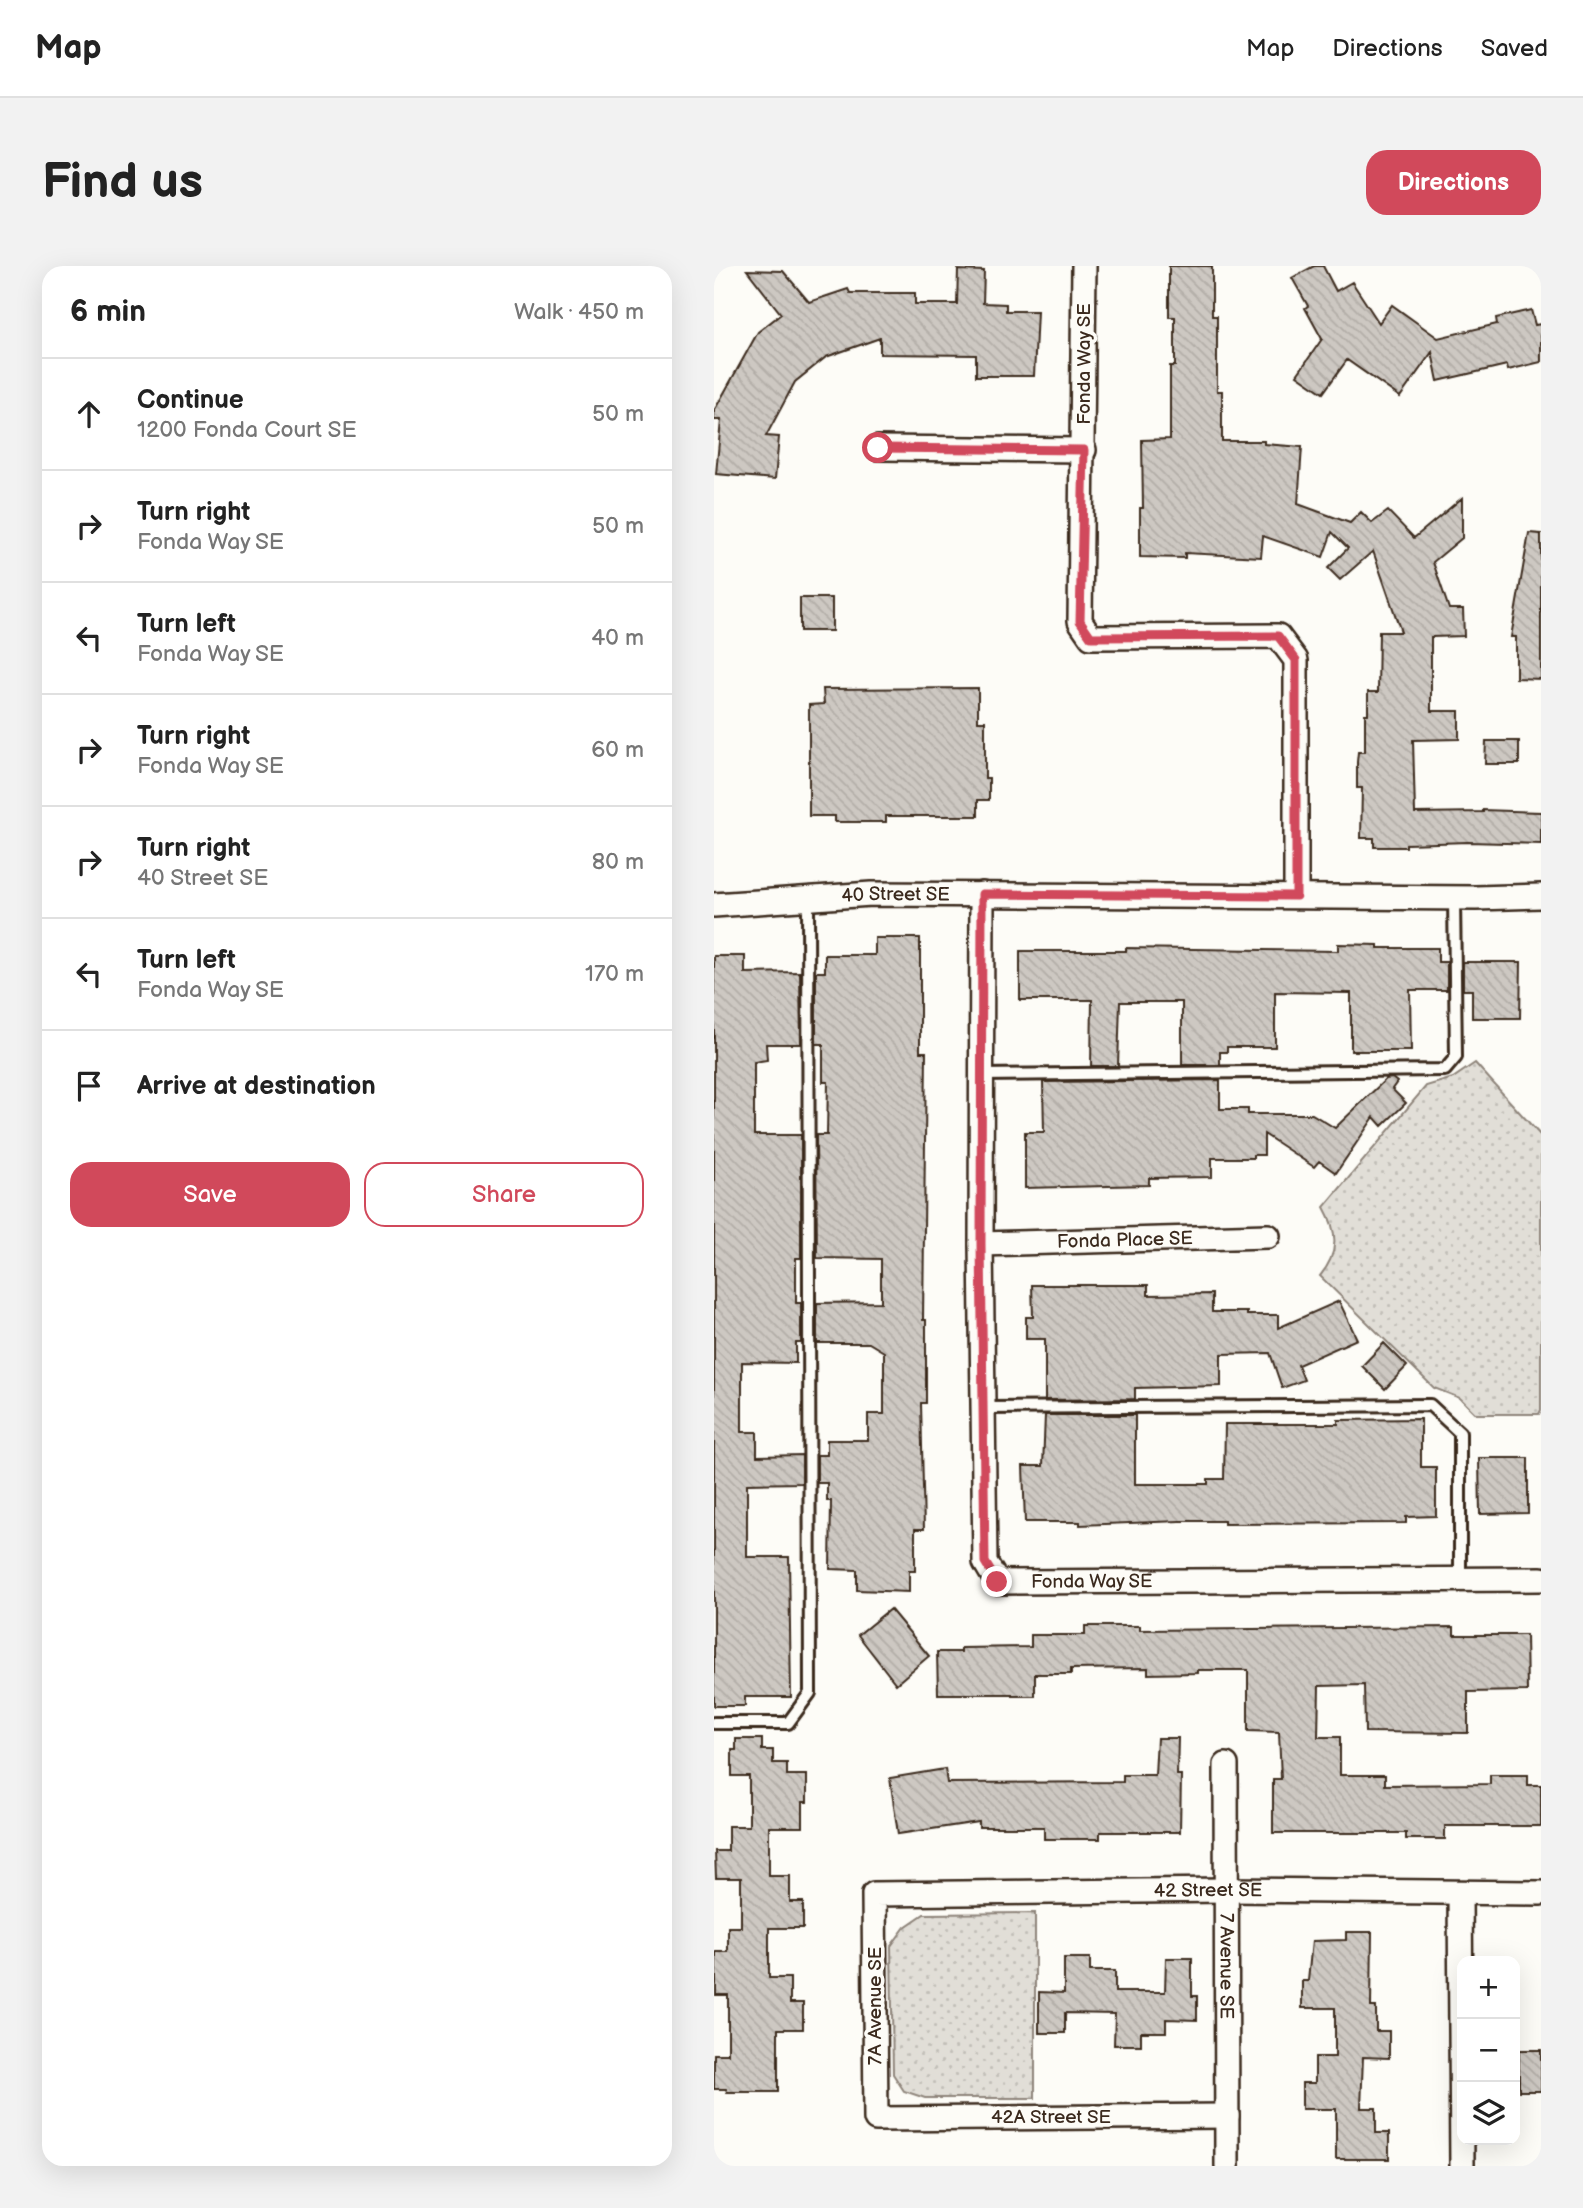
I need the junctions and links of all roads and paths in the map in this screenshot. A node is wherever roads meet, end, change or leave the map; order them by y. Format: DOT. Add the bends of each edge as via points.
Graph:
graph roads {
  1 [pos="1084,266"];
  2 [pos="878,448"];
  3 [pos="1084,450"];
  4 [pos="982,894"];
  5 [pos="1296,896"];
  6 [pos="1541,896"];
  7 [pos="808,897"];
  8 [pos="1454,898"];
  9 [pos="714,905"];
  10 [pos="981,1075"];
  11 [pos="1268,1236"];
  12 [pos="981,1244"];
  13 [pos="983,1408"];
  14 [pos="1460,1579"];
  15 [pos="1541,1579"];
  16 [pos="714,1723"];
  17 [pos="1226,1765"];
  18 [pos="1226,1890"];
  19 [pos="1460,1893"];
  20 [pos="1541,1893"];
  21 [pos="874,1894"];
  22 [pos="1227,2116"];
  23 [pos="876,2119"];
  24 [pos="1227,2166"];
  25 [pos="1462,2166"];
  1 -- 3 [label="street, Fonda Way SE"];
  2 -- 3 [label="street"];
  3 -- 5 [label="street, Fonda Way SE" via="1080,621 1091,637 1278,636 1296,660"];
  4 -- 5 [label="street, 40 Street SE"];
  4 -- 7 [label="street, 40 Street SE"];
  4 -- 10 [label="street, Fonda Way SE"];
  5 -- 8 [label="street, 40 Street SE"];
  6 -- 8 [label="street, 40 Street SE"];
  7 -- 9 [label="street, 40 Street SE"];
  7 -- 16 [label="lane" via="810,1693 788,1723"];
  8 -- 10 [label="lane" via="1456,1057 1445,1070"];
  10 -- 12 [label="street, Fonda Way SE"];
  11 -- 12 [label="street, Fonda Place SE"];
  12 -- 13 [label="street, Fonda Way SE"];
  13 -- 14 [label="lane" via="1430,1405 1460,1433"];
  13 -- 14 [label="street, Fonda Way SE" via="985,1562 997,1582"];
  14 -- 15 [label="street, Fonda Way SE"];
  17 -- 18 [label="street, 7 Avenue SE"];
  18 -- 19 [label="street, 42 Street SE"];
  18 -- 21 [label="street, 42 Street SE"];
  18 -- 22 [label="street, 7 Avenue SE"];
  19 -- 20 [label="street, 42 Street SE"];
  19 -- 25 [label="street"];
  21 -- 23 [label="street, 7A Avenue SE"];
  22 -- 23 [label="street, 42A Street SE"];
  22 -- 24 [label="street, 7 Avenue SE"];
}
